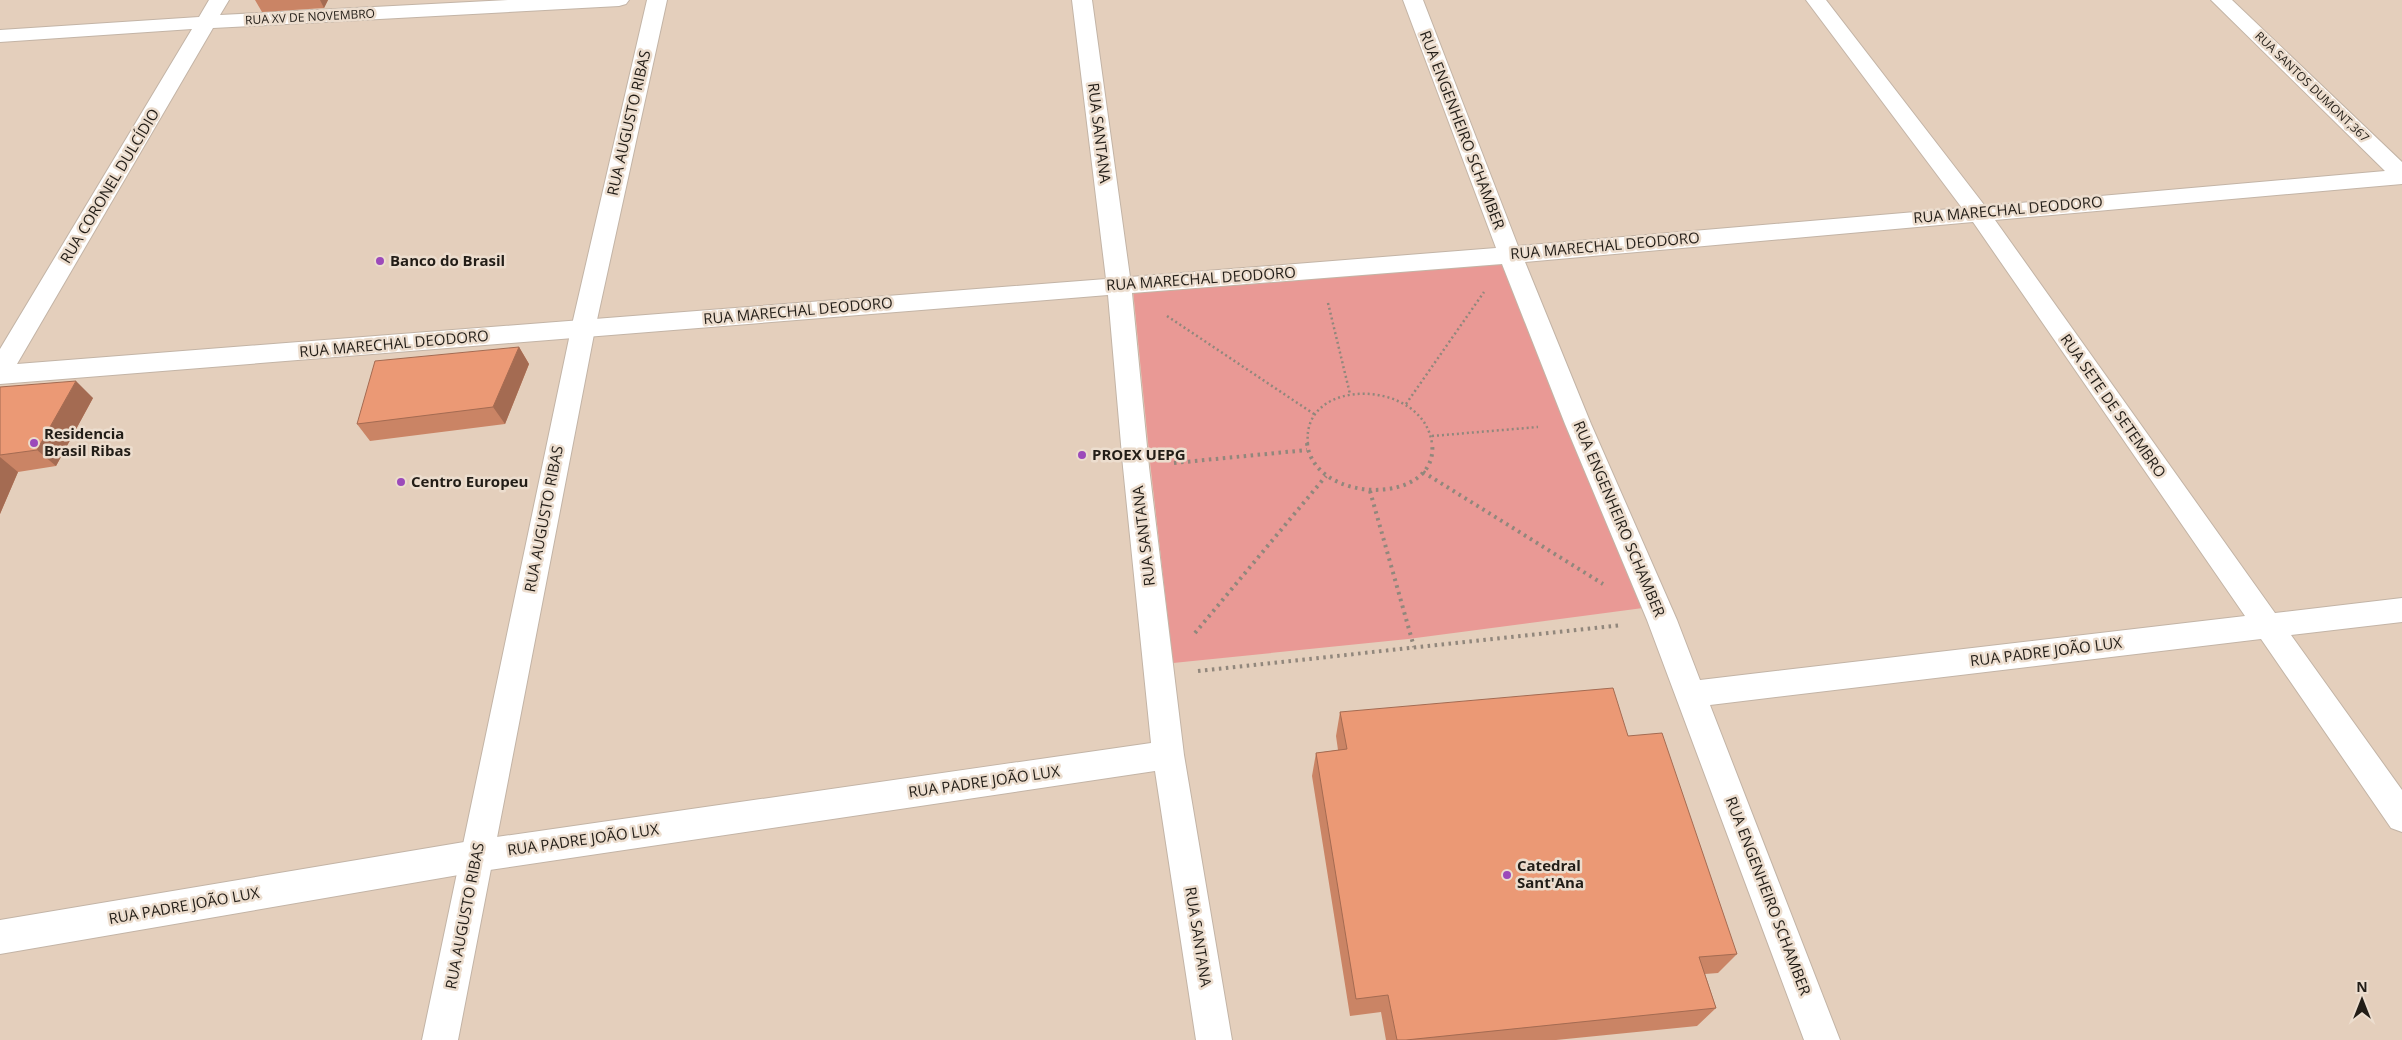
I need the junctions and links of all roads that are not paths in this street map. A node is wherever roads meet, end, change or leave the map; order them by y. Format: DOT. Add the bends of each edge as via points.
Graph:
graph roads {
  1 [pos="219,0"];
  2 [pos="620,0"];
  3 [pos="657,0"];
  4 [pos="1082,0"];
  5 [pos="1413,0"];
  6 [pos="1816,0"];
  7 [pos="2221,0"];
  8 [pos="207,22"];
  9 [pos="0,36"];
  10 [pos="2402,176"];
  11 [pos="1978,213"];
  12 [pos="1510,255"];
  13 [pos="1119,285"];
  14 [pos="583,329"];
  15 [pos="0,371"];
  16 [pos="0,375"];
  17 [pos="2402,610"];
  18 [pos="2268,626"];
  19 [pos="1691,694"];
  20 [pos="1168,755"];
  21 [pos="2402,818"];
  22 [pos="476,856"];
  23 [pos="0,937"];
  24 [pos="440,1040"];
  25 [pos="1214,1040"];
  26 [pos="1822,1040"];
  1 -- 8 [label="street, RUA CORONEL DULCÍDIO"];
  2 -- 8 [label="street, RUA XV DE NOVEMBRO"];
  3 -- 14 [label="street, RUA AUGUSTO RIBAS"];
  4 -- 13 [label="street, RUA SANTANA"];
  5 -- 12 [label="street, RUA ENGENHEIRO SCHAMBER"];
  6 -- 11 [label="street, RUA SETE DE SETEMBRO"];
  7 -- 10 [label="street, RUA SANTOS DUMONT,367"];
  8 -- 9 [label="street, RUA XV DE NOVEMBRO"];
  8 -- 15 [label="street, RUA CORONEL DULCÍDIO"];
  10 -- 11 [label="street, RUA MARECHAL DEODORO"];
  11 -- 12 [label="street, RUA MARECHAL DEODORO"];
  11 -- 18 [label="street, RUA SETE DE SETEMBRO"];
  12 -- 13 [label="street, RUA MARECHAL DEODORO"];
  12 -- 19 [label="street, RUA ENGENHEIRO SCHAMBER"];
  13 -- 14 [label="street, RUA MARECHAL DEODORO"];
  13 -- 20 [label="street, RUA SANTANA"];
  14 -- 16 [label="street, RUA MARECHAL DEODORO"];
  14 -- 22 [label="street, RUA AUGUSTO RIBAS"];
  17 -- 18 [label="street, RUA PADRE JOÃO LUX"];
  18 -- 19 [label="street, RUA PADRE JOÃO LUX"];
  18 -- 21 [label="street, RUA SETE DE SETEMBRO"];
  19 -- 26 [label="street, RUA ENGENHEIRO SCHAMBER"];
  20 -- 22 [label="street, RUA PADRE JOÃO LUX"];
  20 -- 25 [label="street, RUA SANTANA"];
  22 -- 23 [label="street, RUA PADRE JOÃO LUX"];
  22 -- 24 [label="street, RUA AUGUSTO RIBAS"];
}
